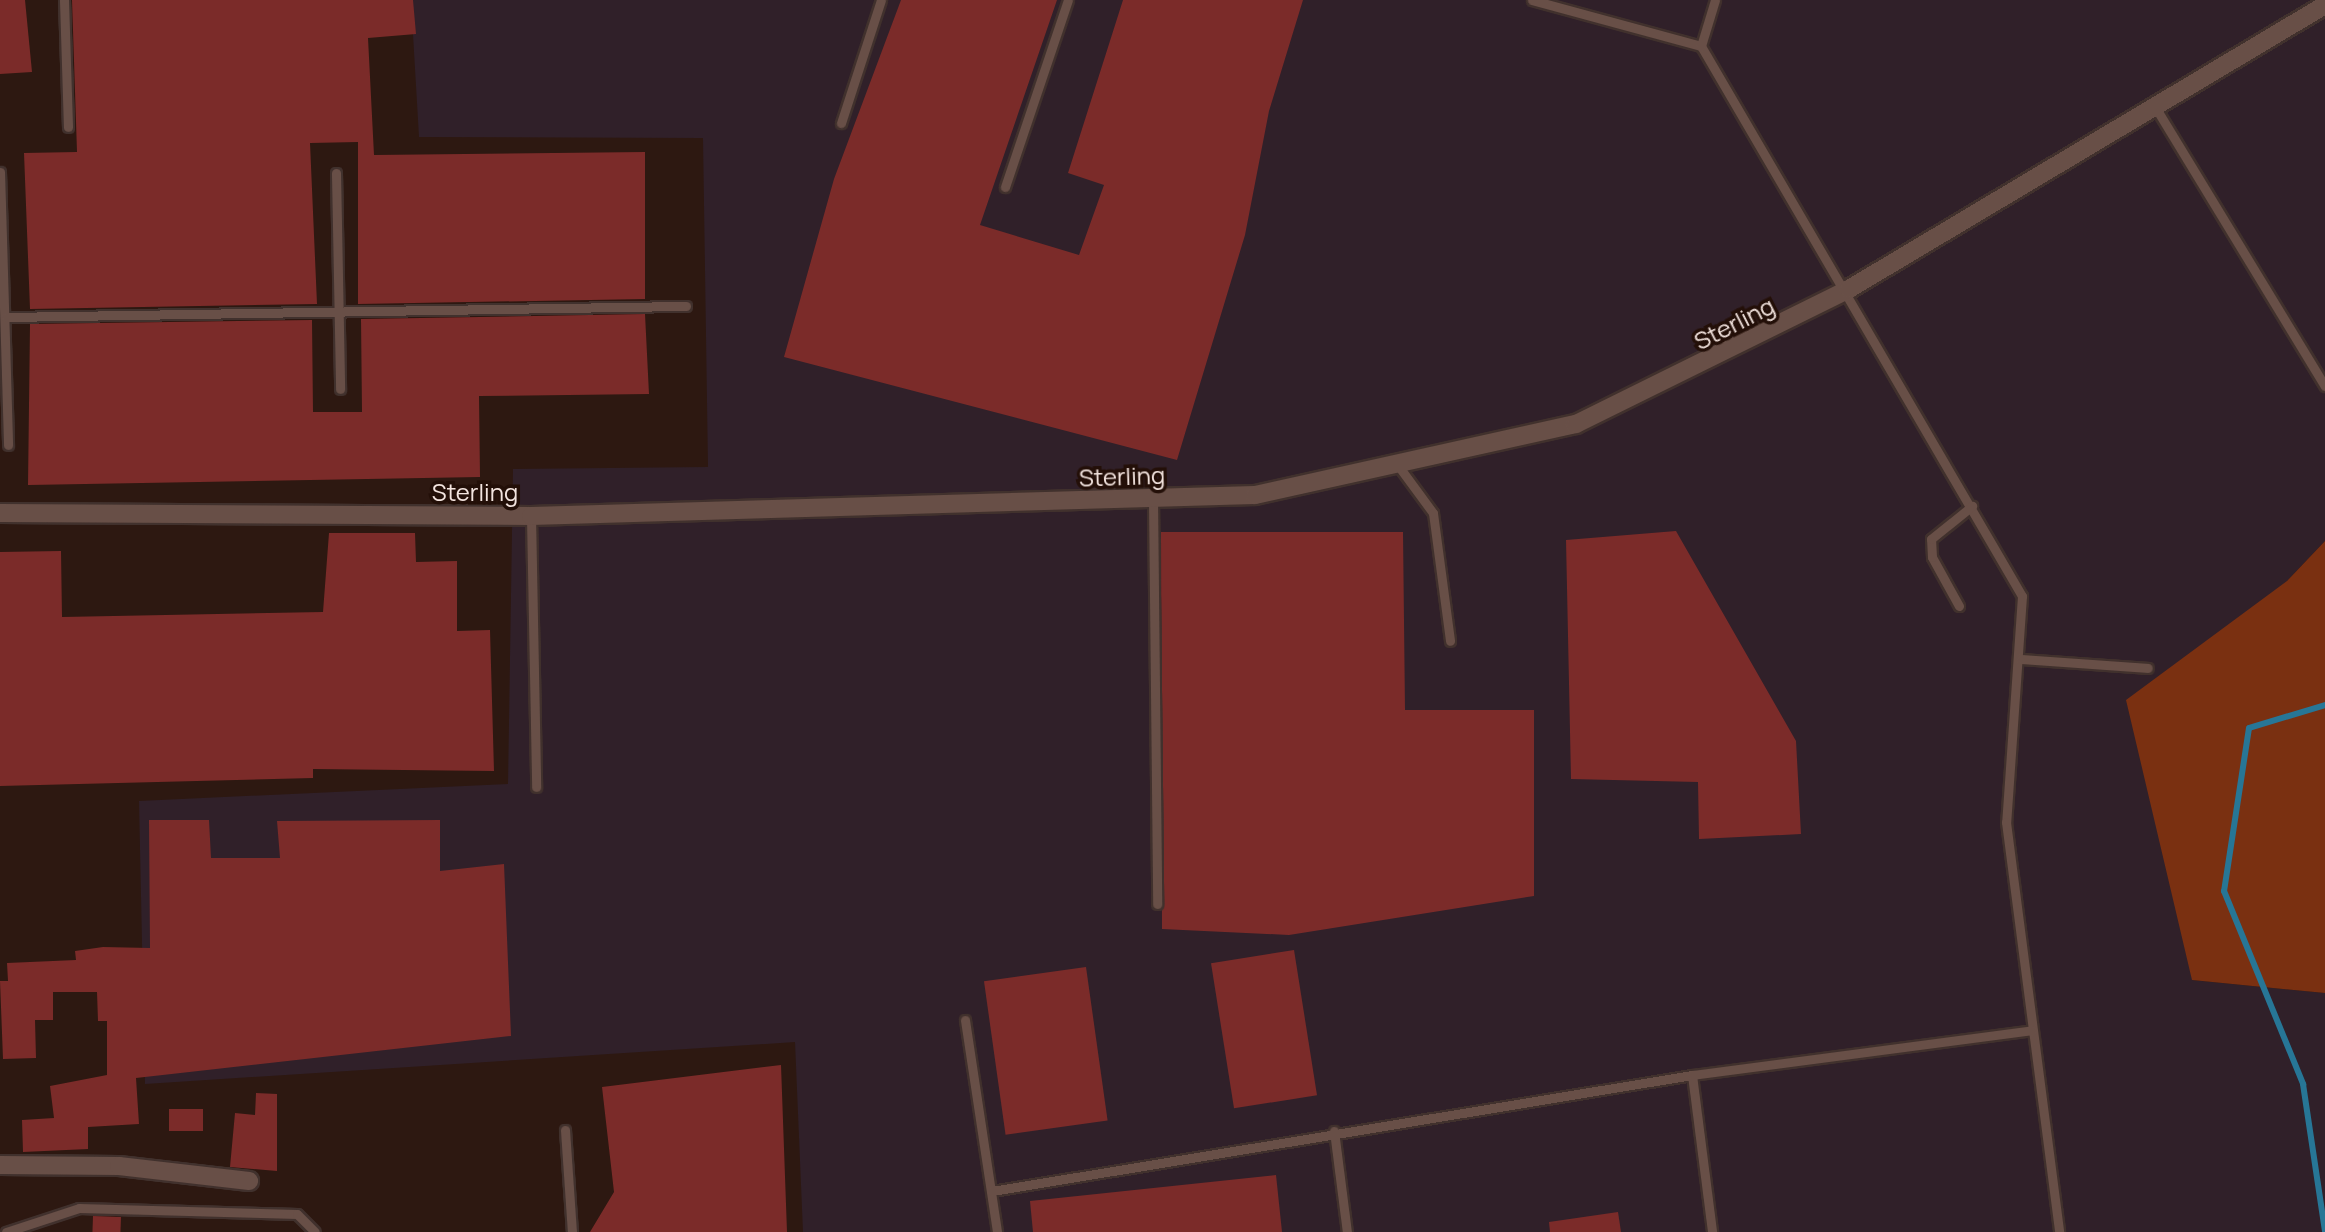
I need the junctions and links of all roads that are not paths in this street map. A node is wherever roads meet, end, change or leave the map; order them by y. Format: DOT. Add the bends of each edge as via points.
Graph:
graph roads {
  1 [pos="64,0"];
  2 [pos="881,0"];
  3 [pos="1068,0"];
  4 [pos="1532,0"];
  5 [pos="1715,0"];
  6 [pos="2325,5"];
  7 [pos="1701,46"];
  8 [pos="2157,110"];
  9 [pos="841,123"];
  10 [pos="68,127"];
  11 [pos="0,172"];
  12 [pos="336,173"];
  13 [pos="1005,187"];
  14 [pos="1849,289"];
  15 [pos="686,306"];
  16 [pos="338,312"];
  17 [pos="6,317"];
  18 [pos="2325,386"];
  19 [pos="340,389"];
  20 [pos="8,445"];
  21 [pos="1397,464"];
  22 [pos="1153,498"];
  23 [pos="1972,506"];
  24 [pos="0,513"];
  25 [pos="531,516"];
  26 [pos="1959,606"];
  27 [pos="1450,641"];
  28 [pos="2022,659"];
  29 [pos="2148,668"];
  30 [pos="536,787"];
  31 [pos="1157,904"];
  32 [pos="965,1020"];
  33 [pos="2032,1030"];
  34 [pos="1692,1075"];
  35 [pos="565,1130"];
  36 [pos="1334,1131"];
  37 [pos="0,1165"];
  38 [pos="249,1181"];
  39 [pos="992,1191"];
  40 [pos="6,1232"];
  41 [pos="315,1232"];
  42 [pos="572,1232"];
  43 [pos="997,1232"];
  44 [pos="1347,1232"];
  45 [pos="1712,1232"];
  46 [pos="2059,1232"];
  1 -- 10 [label="lane"];
  2 -- 9 [label="lane"];
  3 -- 13 [label="lane"];
  4 -- 7 [label="lane"];
  5 -- 7 [label="lane"];
  6 -- 8 [label="street, Sterling"];
  7 -- 14 [label="lane"];
  8 -- 14 [label="street, Sterling"];
  8 -- 18 [label="lane"];
  11 -- 17 [label="lane"];
  12 -- 16 [label="lane"];
  14 -- 21 [label="street, Sterling" via="1576,424"];
  14 -- 23 [label="lane"];
  15 -- 16 [label="lane"];
  16 -- 17 [label="lane"];
  16 -- 19 [label="lane"];
  17 -- 20 [label="lane"];
  21 -- 22 [label="street, Sterling" via="1255,495"];
  21 -- 27 [label="lane" via="1422,492 1440,535"];
  22 -- 25 [label="street, Sterling"];
  22 -- 31 [label="lane"];
  23 -- 26 [label="lane" via="1931,539 1932,557"];
  23 -- 28 [label="lane" via="2022,596"];
  24 -- 25 [label="street, Sterling"];
  25 -- 30 [label="lane"];
  28 -- 29 [label="lane"];
  28 -- 33 [label="lane" via="2006,822"];
  32 -- 39 [label="lane"];
  33 -- 34 [label="lane"];
  33 -- 46 [label="lane"];
  34 -- 36 [label="lane"];
  34 -- 45 [label="lane"];
  35 -- 42 [label="lane"];
  36 -- 39 [label="lane"];
  36 -- 44 [label="lane"];
  37 -- 38 [label="street" via="119,1166"];
  39 -- 43 [label="lane"];
  40 -- 41 [label="lane" via="79,1208 297,1214"];
}
